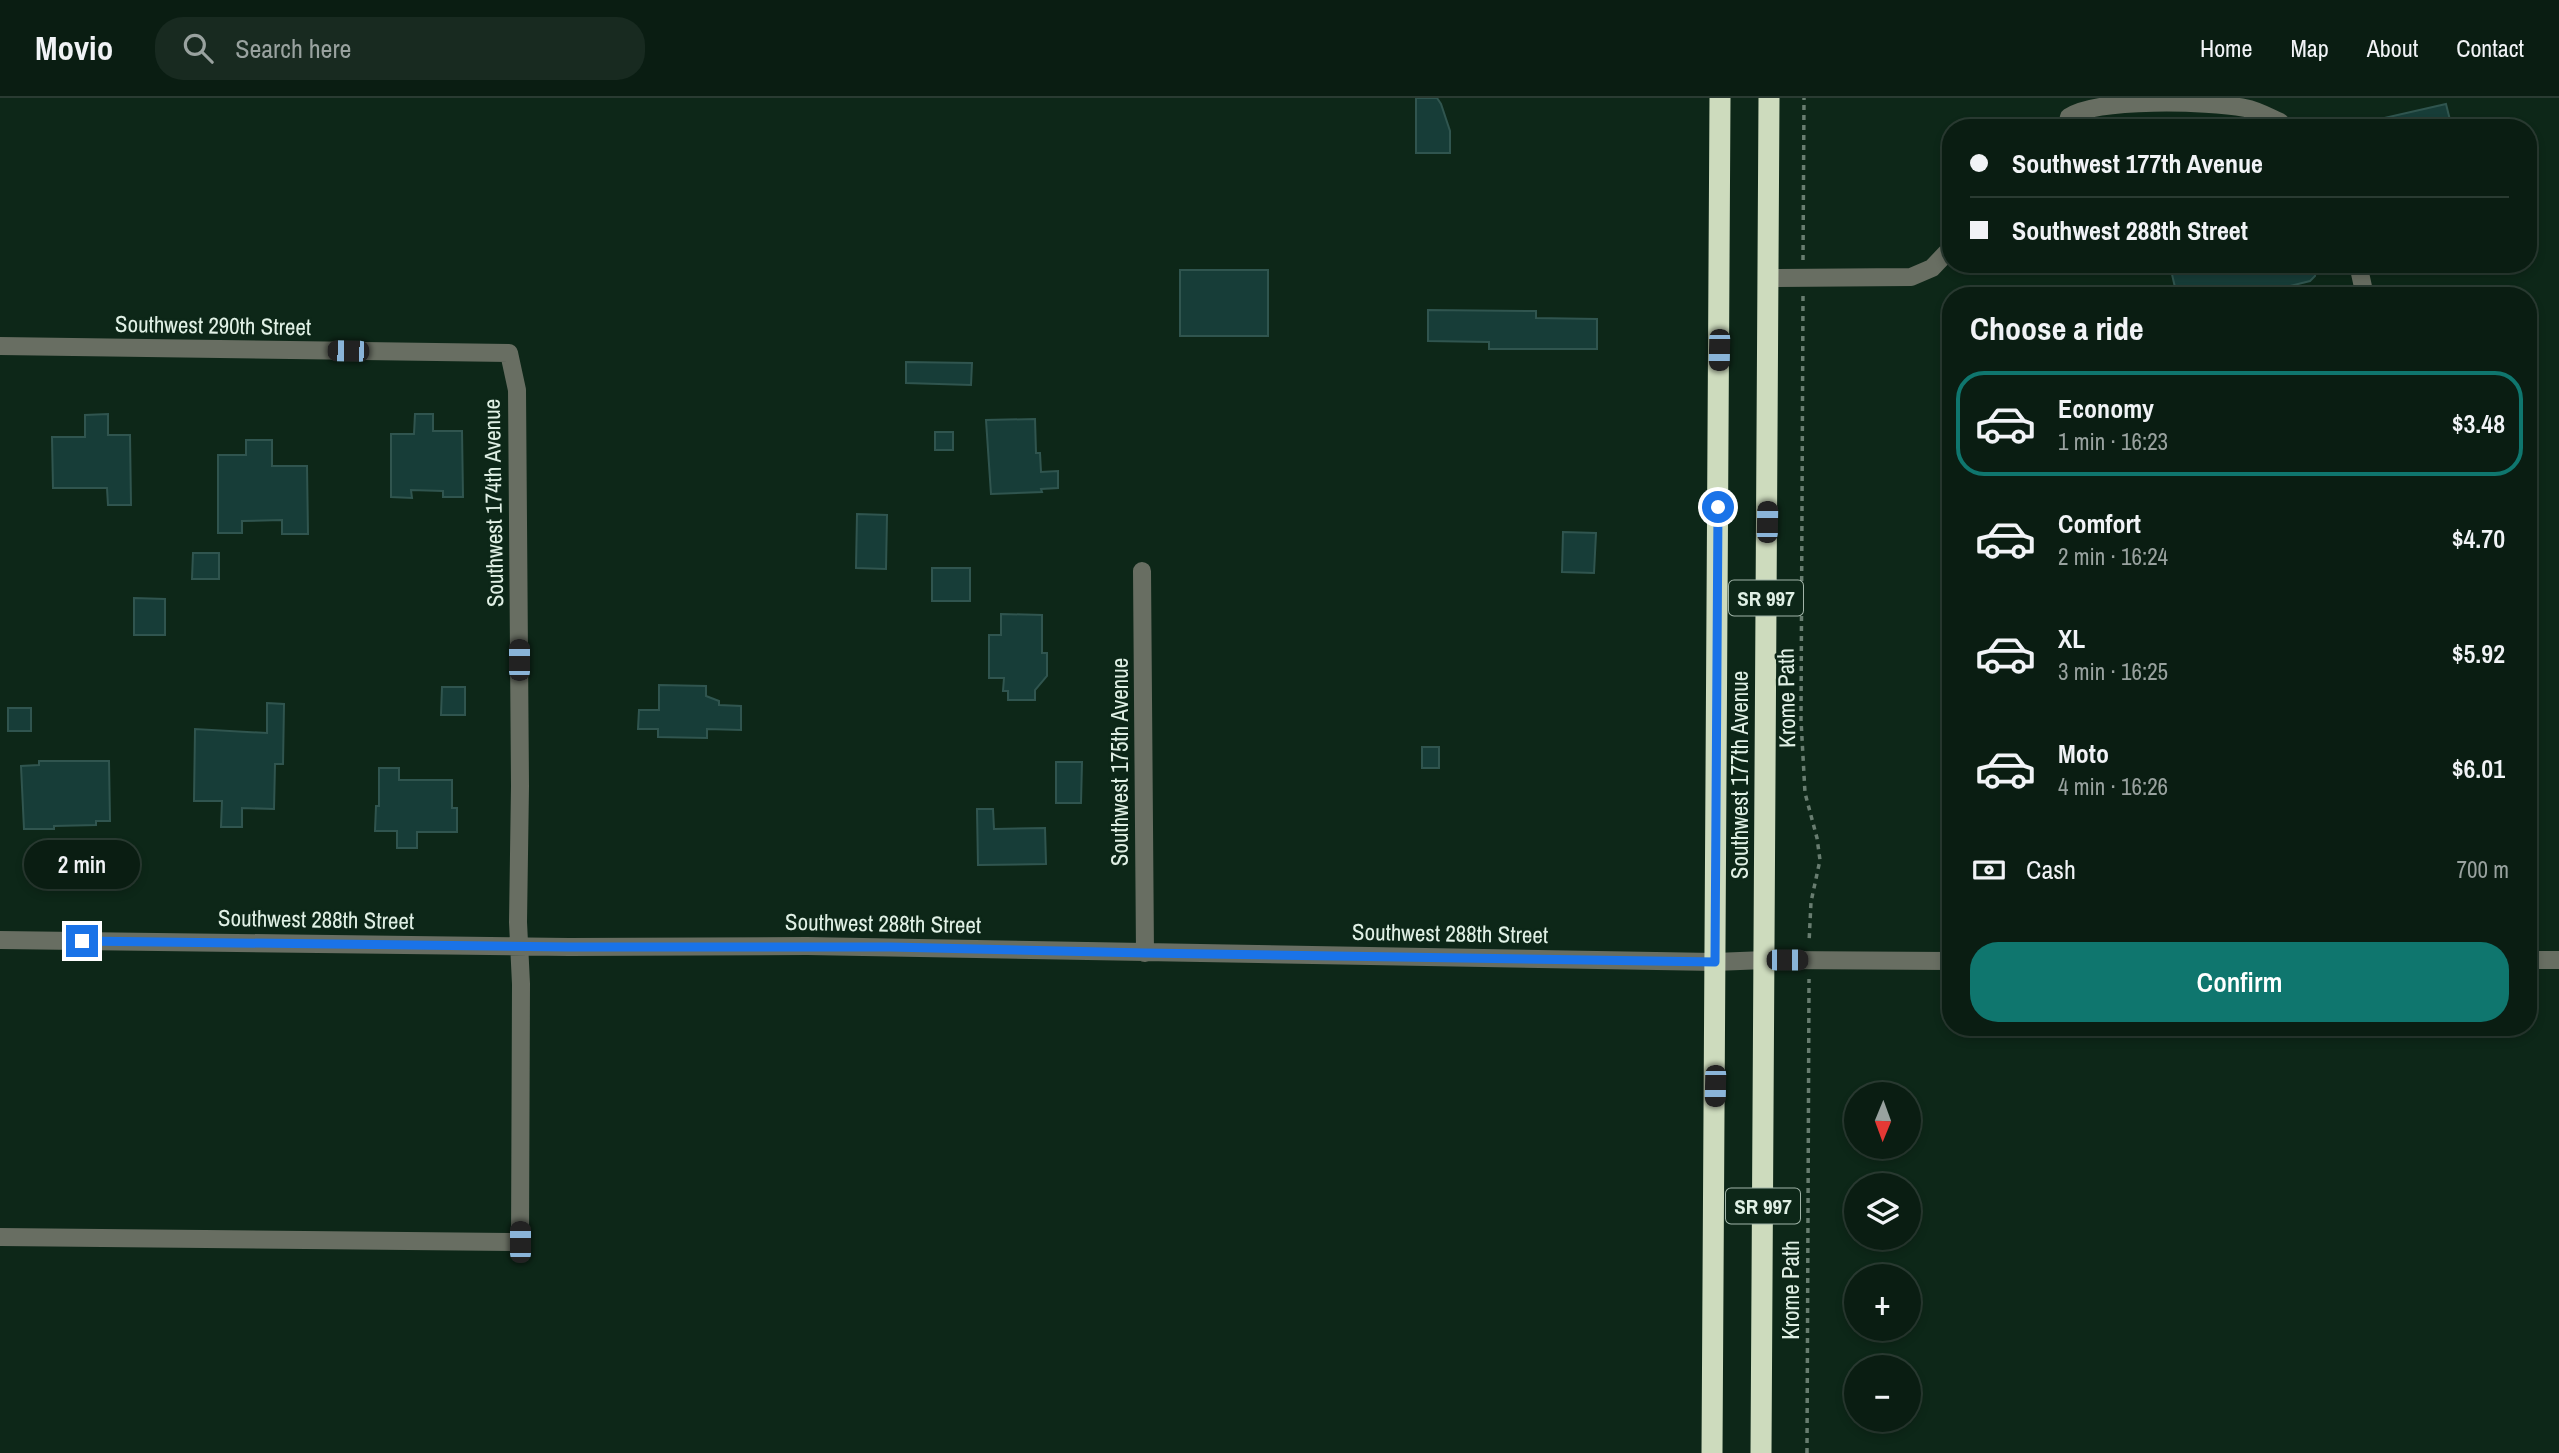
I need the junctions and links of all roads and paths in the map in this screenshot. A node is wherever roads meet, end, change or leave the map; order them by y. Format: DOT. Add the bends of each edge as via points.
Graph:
graph roads {
  1 [pos="1720,98"];
  2 [pos="1769,98"];
  3 [pos="1804,98"];
  4 [pos="2068,119"];
  5 [pos="2269,119"];
  6 [pos="1942,257"];
  7 [pos="1803,266"];
  8 [pos="1769,278"];
  9 [pos="1804,290"];
  10 [pos="0,346"];
  11 [pos="509,353"];
  12 [pos="1142,571"];
  13 [pos="1809,934"];
  14 [pos="0,940"];
  15 [pos="519,946"];
  16 [pos="1145,953"];
  17 [pos="1765,960"];
  18 [pos="2537,960"];
  19 [pos="2559,960"];
  20 [pos="1942,961"];
  21 [pos="1715,962"];
  22 [pos="1810,1000"];
  23 [pos="0,1237"];
  24 [pos="1712,1453"];
  25 [pos="1761,1453"];
  26 [pos="1807,1453"];
  1 -- 21 [label="highway, Southwest 177th Avenue / SR 997"];
  2 -- 8 [label="highway, Southwest 177th Avenue / SR 997"];
  3 -- 7 [label="path"];
  4 -- 5 [label="street" via="2085,106 2164,100 2248,108"];
  6 -- 8 [label="street" via="1932,268 1911,277"];
  8 -- 17 [label="highway, Southwest 177th Avenue / SR 997"];
  9 -- 13 [label="path, Krome Path" via="1801,720 1805,793 1820,860"];
  10 -- 11 [label="street, Southwest 290th Street"];
  11 -- 15 [label="street, Southwest 174th Avenue" via="517,390"];
  12 -- 16 [label="street, Southwest 175th Avenue"];
  14 -- 15 [label="street, Southwest 288th Street"];
  15 -- 16 [label="street, Southwest 288th Street"];
  15 -- 23 [label="street, Southwest 174th Avenue" via="520,1242"];
  16 -- 21 [label="street, Southwest 288th Street"];
  17 -- 20 [label="street, Southwest 288th Street"];
  17 -- 21 [label="street, Southwest 288th Street"];
  17 -- 25 [label="highway, Southwest 177th Avenue / SR 997"];
  18 -- 19 [label="street"];
  21 -- 24 [label="highway, Southwest 177th Avenue / SR 997"];
  22 -- 26 [label="path, Krome Path"];
}
